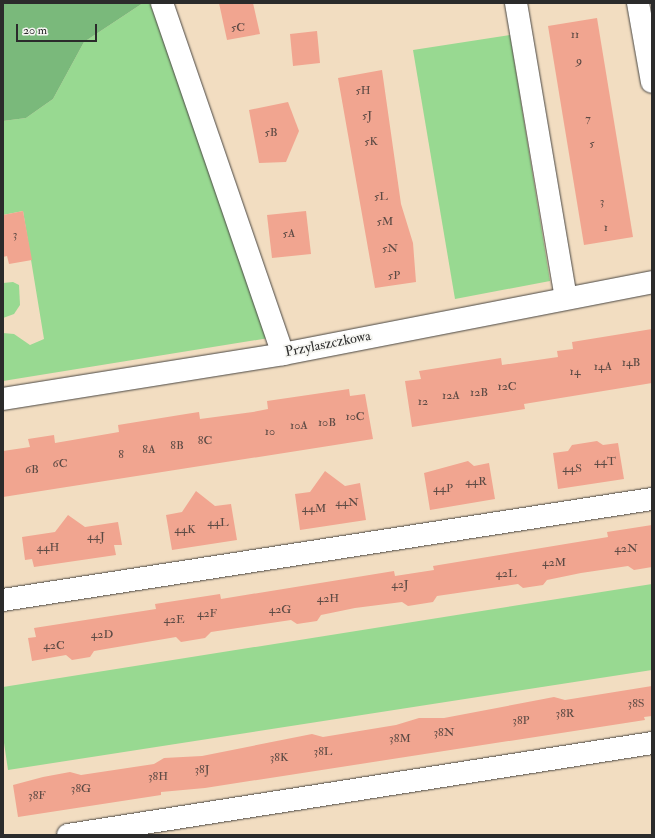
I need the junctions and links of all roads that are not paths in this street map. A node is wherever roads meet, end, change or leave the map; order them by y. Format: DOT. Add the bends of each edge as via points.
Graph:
graph roads {
  1 [pos="162,3"];
  2 [pos="516,3"];
  3 [pos="638,3"];
  4 [pos="652,82"];
  5 [pos="652,282"];
  6 [pos="566,298"];
  7 [pos="283,354"];
  8 [pos="3,399"];
  9 [pos="652,499"];
  10 [pos="3,600"];
  11 [pos="652,743"];
  12 [pos="68,835"];
  1 -- 7 [label="street"];
  2 -- 6 [label="street"];
  3 -- 4 [label="street"];
  5 -- 6 [label="street, Przylaszczkowa"];
  6 -- 7 [label="street, Przylaszczkowa"];
  7 -- 8 [label="street, Przylaszczkowa"];
  9 -- 10 [label="street"];
  11 -- 12 [label="street"];
}
